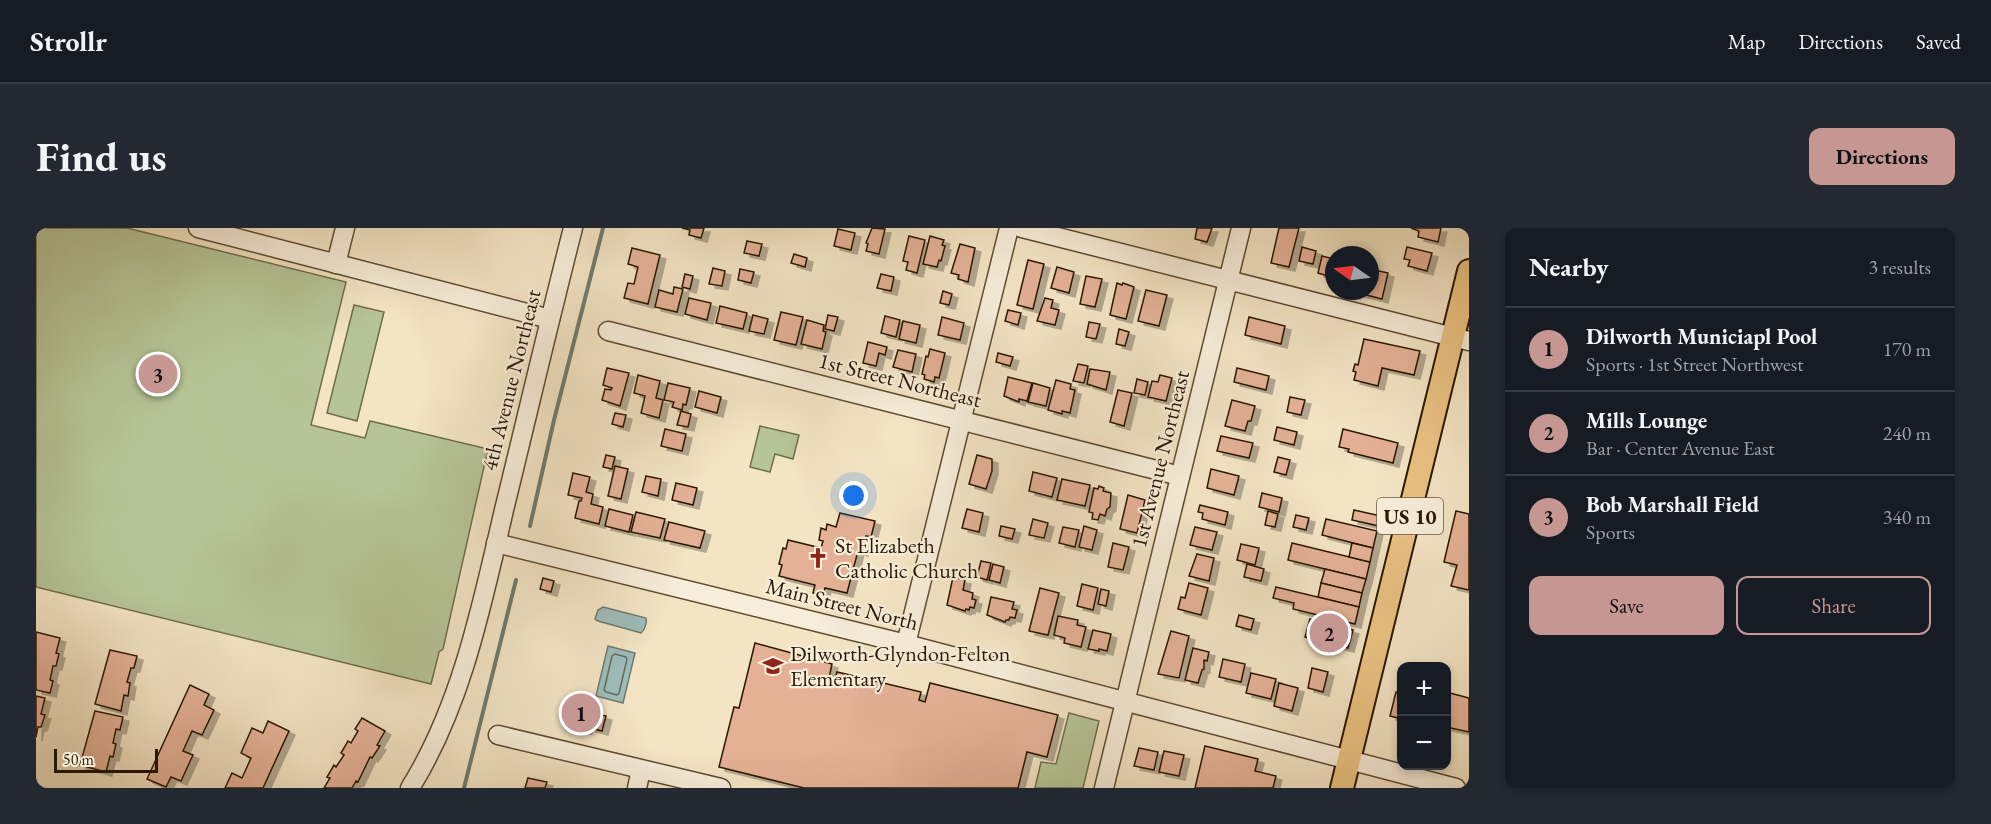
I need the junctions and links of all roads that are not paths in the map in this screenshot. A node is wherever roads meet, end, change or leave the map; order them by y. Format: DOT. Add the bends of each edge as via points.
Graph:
graph roads {
  1 [pos="198,228"];
  2 [pos="345,228"];
  3 [pos="573,228"];
  4 [pos="1009,228"];
  5 [pos="1022,228"];
  6 [pos="1241,228"];
  7 [pos="336,264"];
  8 [pos="1469,271"];
  9 [pos="1228,280"];
  10 [pos="550,319"];
  11 [pos="608,331"];
  12 [pos="1461,339"];
  13 [pos="961,421"];
  14 [pos="1180,476"];
  15 [pos="496,543"];
  16 [pos="906,644"];
  17 [pos="1125,701"];
  18 [pos="498,735"];
  19 [pos="1349,761"];
  20 [pos="639,779"];
  21 [pos="410,788"];
  22 [pos="721,788"];
  23 [pos="1104,788"];
  24 [pos="1342,788"];
  25 [pos="1456,788"];
  1 -- 7 [label="street"];
  2 -- 7 [label="street"];
  3 -- 10 [label="street, 4th Avenue Northeast"];
  4 -- 13 [label="street"];
  5 -- 9 [label="street"];
  6 -- 9 [label="street, 1st Avenue Northeast"];
  7 -- 10 [label="street"];
  8 -- 12 [label="main road, US 10"];
  9 -- 12 [label="street"];
  9 -- 14 [label="street, 1st Avenue Northeast"];
  10 -- 15 [label="street, 4th Avenue Northeast"];
  11 -- 13 [label="street, 1st Street Northeast"];
  12 -- 19 [label="main road, US 10"];
  13 -- 14 [label="street, 1st Street Northeast"];
  13 -- 16 [label="street"];
  14 -- 17 [label="street, 1st Avenue Northeast"];
  15 -- 16 [label="street, Main Street North"];
  15 -- 21 [label="street, 4th Avenue Northeast" via="463,670 442,725"];
  16 -- 17 [label="street, Main Street North"];
  17 -- 19 [label="street, Main Street North"];
  17 -- 23 [label="street, 1st Avenue Northeast"];
  18 -- 20 [label="street"];
  19 -- 24 [label="main road, US 10"];
  19 -- 25 [label="street, Main Street North"];
  20 -- 22 [label="street"];
}
